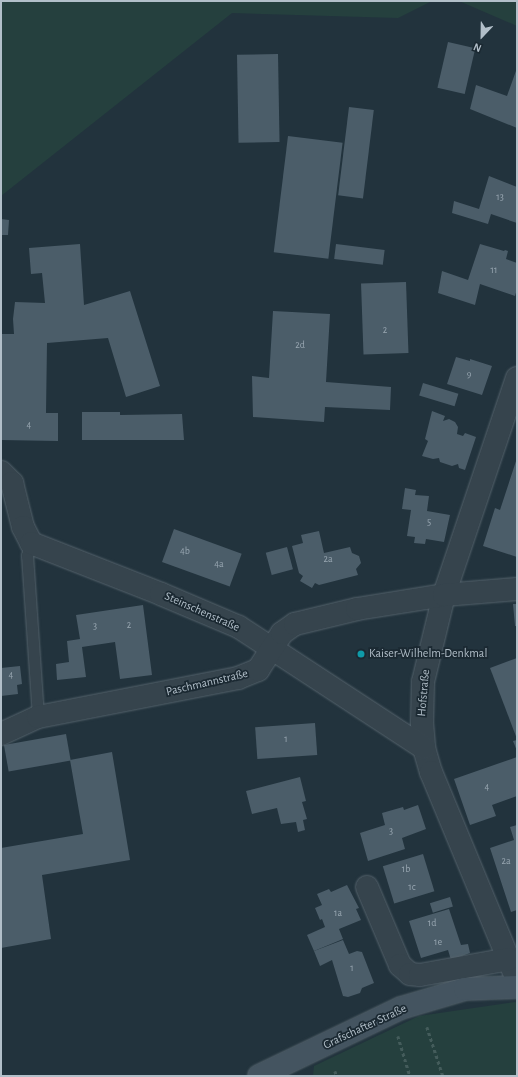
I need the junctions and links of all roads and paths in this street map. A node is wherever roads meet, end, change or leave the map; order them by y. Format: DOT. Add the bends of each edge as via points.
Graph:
graph roads {
  1 [pos="517,378"];
  2 [pos="1,472"];
  3 [pos="31,543"];
  4 [pos="517,590"];
  5 [pos="444,595"];
  6 [pos="273,648"];
  7 [pos="38,717"];
  8 [pos="1,734"];
  9 [pos="424,748"];
  10 [pos="367,887"];
  11 [pos="509,959"];
  12 [pos="517,980"];
  13 [pos="517,987"];
  14 [pos="427,1027"];
  15 [pos="398,1036"];
  16 [pos="335,1071"];
  17 [pos="259,1076"];
  18 [pos="337,1076"];
  19 [pos="410,1076"];
  20 [pos="443,1076"];
  1 -- 5 [label="street, Hofstraße"];
  2 -- 3 [label="street" via="12,483"];
  3 -- 6 [label="street, Steinschenstraße" via="239,627"];
  3 -- 7 [label="lane" via="27,555"];
  4 -- 5 [label="street"];
  5 -- 6 [label="street" via="357,609 295,624 282,633"];
  5 -- 9 [label="street, Hofstraße" via="423,682"];
  6 -- 7 [label="street, Paschmannstraße" via="258,670 238,678"];
  6 -- 9 [label="street"];
  7 -- 8 [label="street, Paschmannstraße"];
  9 -- 11 [label="street, Hofstraße" via="431,772"];
  10 -- 11 [label="street" via="400,965 410,974 420,975"];
  11 -- 12 [label="street, Hofstraße"];
  13 -- 17 [label="main road, Grafschafter Straße" via="465,989 401,1008"];
  14 -- 20 [label="path"];
  15 -- 19 [label="path"];
  16 -- 18 [label="path"];
}
